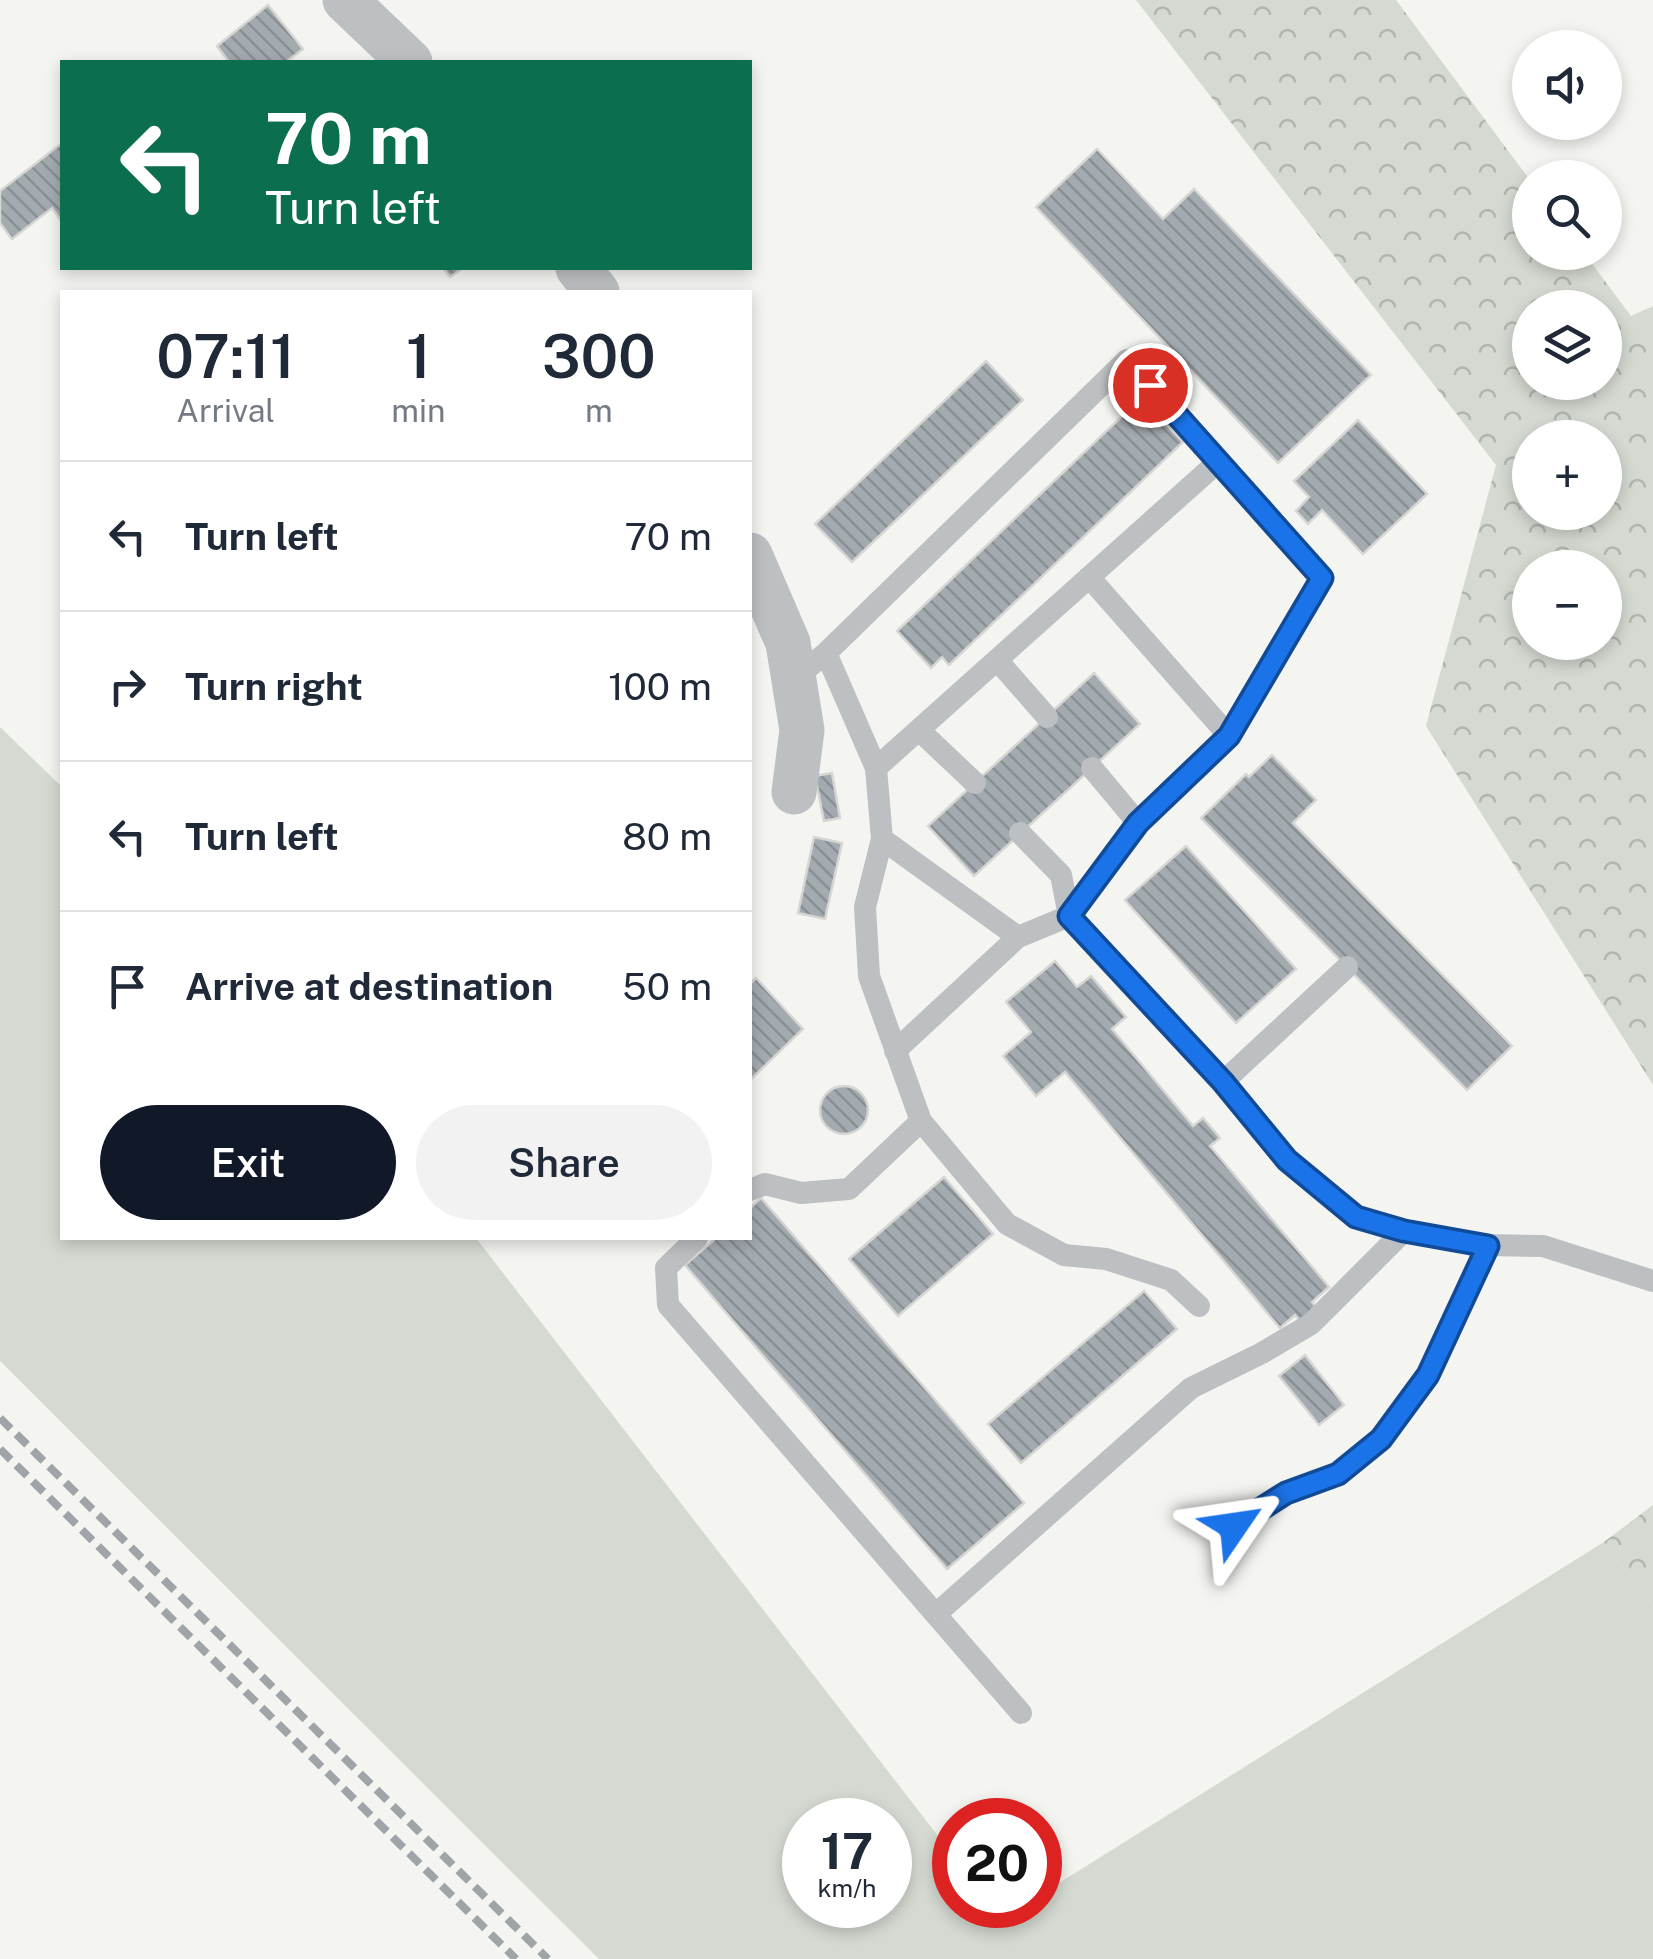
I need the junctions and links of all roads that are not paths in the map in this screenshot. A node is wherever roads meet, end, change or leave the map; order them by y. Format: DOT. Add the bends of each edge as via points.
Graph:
graph roads {
  1 [pos="345,0"];
  2 [pos="408,60"];
  3 [pos="580,270"];
  4 [pos="595,290"];
  5 [pos="1219,461"];
  6 [pos="752,560"];
  7 [pos="1089,577"];
  8 [pos="996,660"];
  9 [pos="810,666"];
  10 [pos="1047,718"];
  11 [pos="919,730"];
  12 [pos="1229,736"];
  13 [pos="876,768"];
  14 [pos="1092,768"];
  15 [pos="975,783"];
  16 [pos="794,792"];
  17 [pos="1138,823"];
  18 [pos="1020,833"];
  19 [pos="882,839"];
  20 [pos="1069,916"];
  21 [pos="1018,937"];
  22 [pos="1347,967"];
  23 [pos="895,1051"];
  24 [pos="1223,1082"];
  25 [pos="921,1122"];
  26 [pos="752,1189"];
  27 [pos="1404,1231"];
  28 [pos="695,1240"];
  29 [pos="1488,1246"];
  30 [pos="1653,1281"];
  31 [pos="1199,1306"];
  32 [pos="1234,1526"];
  33 [pos="936,1614"];
  34 [pos="1022,1712"];
  1 -- 2 [label="street"];
  3 -- 4 [label="street"];
  5 -- 7 [label="lane"];
  5 -- 9 [label="lane" via="1127,360"];
  5 -- 12 [label="lane" via="1322,578"];
  6 -- 9 [label="street" via="788,643"];
  7 -- 8 [label="lane"];
  7 -- 12 [label="lane"];
  8 -- 10 [label="lane"];
  8 -- 11 [label="lane"];
  9 -- 13 [label="lane"];
  9 -- 16 [label="street"];
  11 -- 13 [label="lane"];
  11 -- 15 [label="lane"];
  12 -- 17 [label="lane"];
  13 -- 19 [label="lane"];
  14 -- 17 [label="lane"];
  17 -- 20 [label="lane"];
  18 -- 20 [label="lane" via="1061,875"];
  19 -- 21 [label="lane"];
  19 -- 23 [label="lane" via="865,907 869,976"];
  20 -- 21 [label="lane"];
  20 -- 24 [label="lane"];
  21 -- 23 [label="lane"];
  22 -- 24 [label="lane"];
  23 -- 25 [label="lane"];
  24 -- 27 [label="lane" via="1287,1160 1356,1217"];
  25 -- 26 [label="lane" via="849,1189 801,1193 765,1184"];
  25 -- 31 [label="lane" via="1007,1224 1064,1255 1106,1259 1170,1280"];
  27 -- 29 [label="lane"];
  27 -- 33 [label="lane" via="1311,1324 1191,1388"];
  28 -- 33 [label="lane" via="666,1268 668,1305"];
  29 -- 30 [label="lane" via="1543,1246"];
  29 -- 32 [label="lane" via="1428,1375 1381,1439 1338,1474 1286,1493"];
  33 -- 34 [label="lane"];
}
